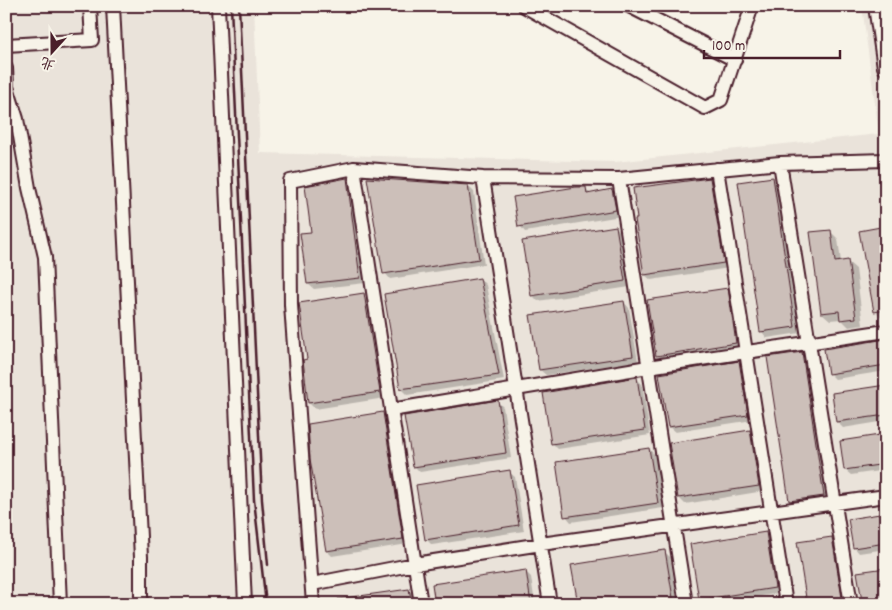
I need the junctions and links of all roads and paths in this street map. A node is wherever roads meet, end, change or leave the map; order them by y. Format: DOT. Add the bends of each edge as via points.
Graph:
graph roads {
  1 [pos="90,6"];
  2 [pos="113,6"];
  3 [pos="218,6"];
  4 [pos="524,6"];
  5 [pos="629,6"];
  6 [pos="752,6"];
  7 [pos="877,6"];
  8 [pos="6,45"];
  9 [pos="735,60"];
  10 [pos="886,67"];
  11 [pos="6,68"];
  12 [pos="886,160"];
  13 [pos="780,163"];
  14 [pos="354,168"];
  15 [pos="717,168"];
  16 [pos="483,178"];
  17 [pos="619,179"];
  18 [pos="886,331"];
  19 [pos="808,343"];
  20 [pos="746,353"];
  21 [pos="648,367"];
  22 [pos="516,390"];
  23 [pos="391,410"];
  24 [pos="886,496"];
  25 [pos="835,503"];
  26 [pos="772,512"];
  27 [pos="674,526"];
  28 [pos="541,544"];
  29 [pos="415,564"];
  30 [pos="312,584"];
  31 [pos="60,604"];
  32 [pos="141,604"];
  33 [pos="246,604"];
  34 [pos="313,604"];
  35 [pos="421,604"];
  36 [pos="550,604"];
  37 [pos="686,604"];
  38 [pos="786,604"];
  39 [pos="851,604"];
  1 -- 8 [label="street" via="92,40"];
  2 -- 32 [label="street"];
  3 -- 33 [label="street"];
  4 -- 9 [label="street" via="705,108 721,100"];
  5 -- 9 [label="street"];
  6 -- 9 [label="street"];
  7 -- 10 [label="main road"];
  11 -- 31 [label="street" via="7,87 45,257"];
  12 -- 13 [label="street"];
  13 -- 15 [label="street"];
  13 -- 19 [label="street"];
  14 -- 16 [label="street"];
  14 -- 23 [label="street"];
  14 -- 30 [label="street" via="290,181 291,305"];
  15 -- 17 [label="street"];
  15 -- 20 [label="street"];
  16 -- 17 [label="street"];
  16 -- 22 [label="street"];
  17 -- 21 [label="street"];
  18 -- 19 [label="street"];
  19 -- 20 [label="street"];
  19 -- 25 [label="street"];
  20 -- 21 [label="street"];
  20 -- 26 [label="street"];
  21 -- 22 [label="street"];
  21 -- 27 [label="street"];
  22 -- 23 [label="street"];
  22 -- 28 [label="street"];
  23 -- 29 [label="street"];
  24 -- 25 [label="street"];
  25 -- 26 [label="street"];
  25 -- 39 [label="street"];
  26 -- 27 [label="street"];
  26 -- 38 [label="street"];
  27 -- 28 [label="street"];
  27 -- 37 [label="street"];
  28 -- 29 [label="street"];
  28 -- 36 [label="street"];
  29 -- 30 [label="street"];
  29 -- 35 [label="street"];
  30 -- 34 [label="street"];
}
